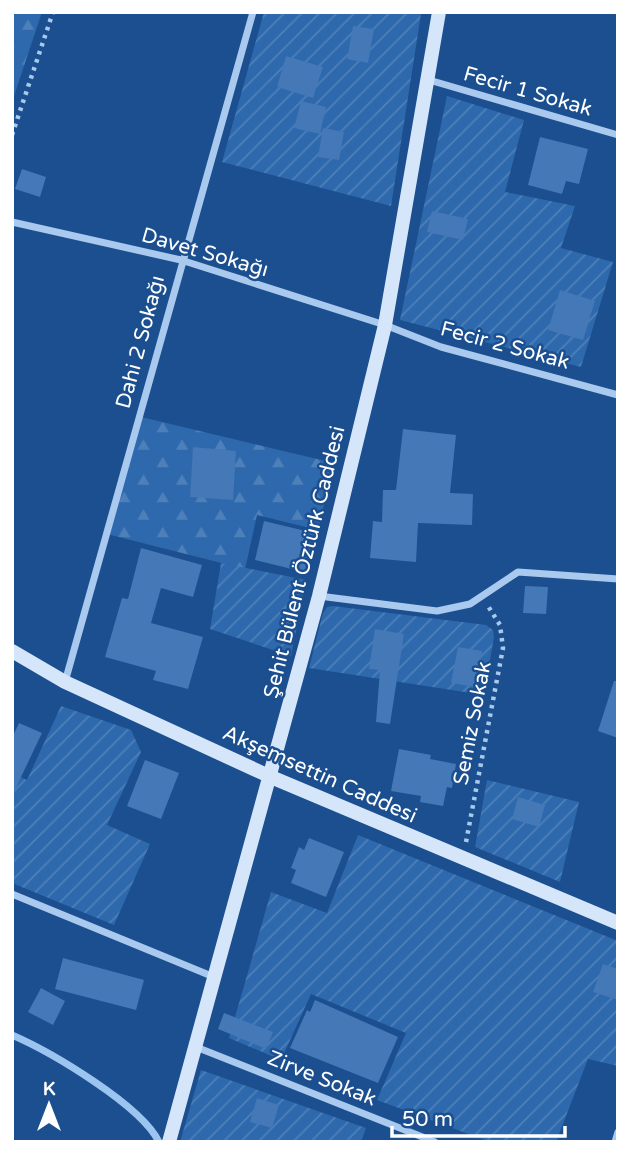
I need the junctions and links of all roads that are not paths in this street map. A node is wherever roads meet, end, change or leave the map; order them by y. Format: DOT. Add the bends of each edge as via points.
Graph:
graph roads {
  1 [pos="253,12"];
  2 [pos="439,12"];
  3 [pos="429,80"];
  4 [pos="618,135"];
  5 [pos="12,222"];
  6 [pos="181,260"];
  7 [pos="385,325"];
  8 [pos="618,395"];
  9 [pos="618,579"];
  10 [pos="319,596"];
  11 [pos="12,652"];
  12 [pos="65,682"];
  13 [pos="271,776"];
  14 [pos="12,894"];
  15 [pos="618,923"];
  16 [pos="214,976"];
  17 [pos="195,1047"];
  18 [pos="618,1132"];
  19 [pos="169,1142"];
  20 [pos="435,1142"];
  21 [pos="615,1142"];
  1 -- 6 [label="street, Dahi 2 Sokağı"];
  2 -- 3 [label="street, Şehit Bülent Öztürk Caddesi"];
  3 -- 4 [label="street, Fecir 1 Sokak"];
  3 -- 7 [label="street, Şehit Bülent Öztürk Caddesi"];
  5 -- 6 [label="street, Davet Sokağı"];
  6 -- 7 [label="street, Davet Sokağı"];
  6 -- 12 [label="street, Dahi 2 Sokağı"];
  7 -- 8 [label="street, Fecir 2 Sokak" via="441,347"];
  7 -- 10 [label="street, Şehit Bülent Öztürk Caddesi"];
  9 -- 10 [label="street" via="518,572 481,597 438,611"];
  10 -- 13 [label="street, Şehit Bülent Öztürk Caddesi"];
  11 -- 12 [label="street, Akşemsettin Caddesi"];
  12 -- 13 [label="street, Akşemsettin Caddesi"];
  13 -- 15 [label="street, Akşemsettin Caddesi"];
  13 -- 16 [label="street, Şehit Bülent Öztürk Caddesi"];
  14 -- 16 [label="street"];
  16 -- 17 [label="street, Şehit Bülent Öztürk Caddesi"];
  17 -- 19 [label="street, Şehit Bülent Öztürk Caddesi"];
  17 -- 20 [label="street, Zirve Sokak"];
  18 -- 21 [label="street"];
}
